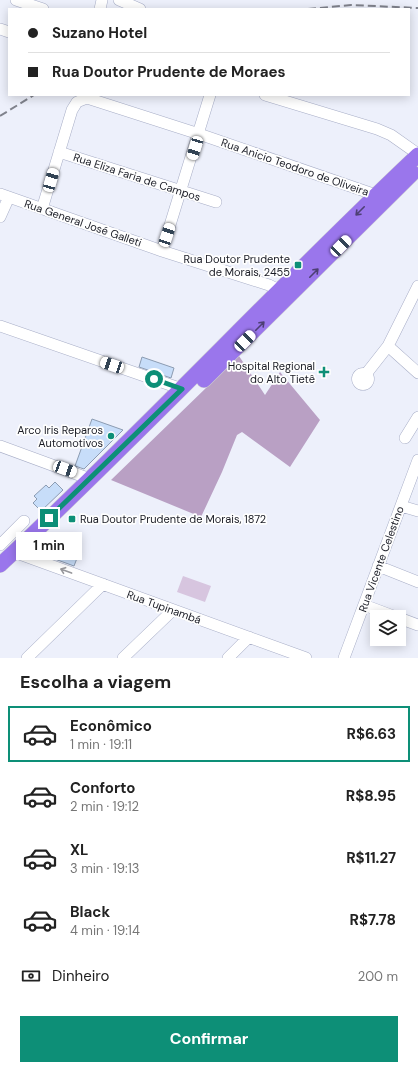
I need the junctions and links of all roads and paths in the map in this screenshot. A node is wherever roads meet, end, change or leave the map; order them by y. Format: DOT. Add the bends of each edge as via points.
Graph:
graph roads {
  1 [pos="16,0"];
  2 [pos="118,0"];
  3 [pos="40,8"];
  4 [pos="138,8"];
  5 [pos="210,96"];
  6 [pos="268,96"];
  7 [pos="199,134"];
  8 [pos="59,152"];
  9 [pos="418,155"];
  10 [pos="418,168"];
  11 [pos="182,190"];
  12 [pos="5,195"];
  13 [pos="376,195"];
  14 [pos="216,202"];
  15 [pos="42,209"];
  16 [pos="0,217"];
  17 [pos="162,250"];
  18 [pos="418,286"];
  19 [pos="282,295"];
  20 [pos="0,326"];
  21 [pos="388,346"];
  22 [pos="418,372"];
  23 [pos="366,374"];
  24 [pos="182,389"];
  25 [pos="418,417"];
  26 [pos="405,438"];
  27 [pos="0,446"];
  28 [pos="418,460"];
  29 [pos="90,479"];
  30 [pos="401,506"];
  31 [pos="418,511"];
  32 [pos="24,521"];
  33 [pos="0,545"];
  34 [pos="18,554"];
  35 [pos="0,565"];
  36 [pos="378,566"];
  37 [pos="0,576"];
  38 [pos="418,582"];
  39 [pos="103,584"];
  40 [pos="364,605"];
  41 [pos="173,610"];
  42 [pos="377,610"];
  43 [pos="406,621"];
  44 [pos="418,625"];
  45 [pos="249,637"];
  46 [pos="302,657"];
  47 [pos="27,658"];
  48 [pos="123,658"];
  49 [pos="228,658"];
  50 [pos="344,658"];
  1 -- 3 [label="street"];
  2 -- 4 [label="street"];
  5 -- 7 [label="street"];
  6 -- 9 [label="street" via="377,129 391,135"];
  7 -- 8 [label="street, Rua Anicio Teodoro de Oliveira" via="87,98 77,102 72,110"];
  7 -- 11 [label="street"];
  7 -- 13 [label="street, Rua Anicio Teodoro de Oliveira"];
  8 -- 11 [label="street, Rua Eliza Faria de Campos"];
  8 -- 15 [label="street"];
  9 -- 13 [label="highway"];
  19 -- 10 [label="highway, one-way"];
  11 -- 14 [label="street, Rua Eliza Faria de Campos"];
  11 -- 17 [label="street"];
  12 -- 15 [label="street, Rua General José Galleti"];
  12 -- 16 [label="street"];
  13 -- 19 [label="highway, one-way"];
  15 -- 17 [label="street, Rua General José Galleti"];
  17 -- 19 [label="street, Rua General José Galleti" via="269,285"];
  18 -- 21 [label="street"];
  19 -- 24 [label="highway"];
  34 -- 19 [label="highway, one-way" via="224,361"];
  20 -- 24 [label="street"];
  21 -- 22 [label="street"];
  21 -- 23 [label="street"];
  24 -- 29 [label="highway"];
  25 -- 26 [label="street"];
  27 -- 29 [label="street"];
  28 -- 30 [label="street, Rua Vicente Celestino"];
  29 -- 34 [label="highway"];
  30 -- 31 [label="street"];
  30 -- 36 [label="street, Rua Vicente Celestino"];
  32 -- 33 [label="street"];
  34 -- 35 [label="highway"];
  34 -- 37 [label="highway"];
  39 -- 34 [label="street, Rua Tupinambá, one-way"];
  36 -- 38 [label="street"];
  36 -- 40 [label="street, Rua Vicente Celestino"];
  39 -- 41 [label="street, Rua Tupinambá"];
  39 -- 47 [label="street"];
  40 -- 42 [label="street"];
  40 -- 50 [label="street, Rua Vicente Celestino"];
  41 -- 45 [label="street, Rua Tupinambá"];
  41 -- 48 [label="street"];
  43 -- 44 [label="street"];
  45 -- 46 [label="street, Rua Tupinambá"];
  45 -- 49 [label="street"];
}
